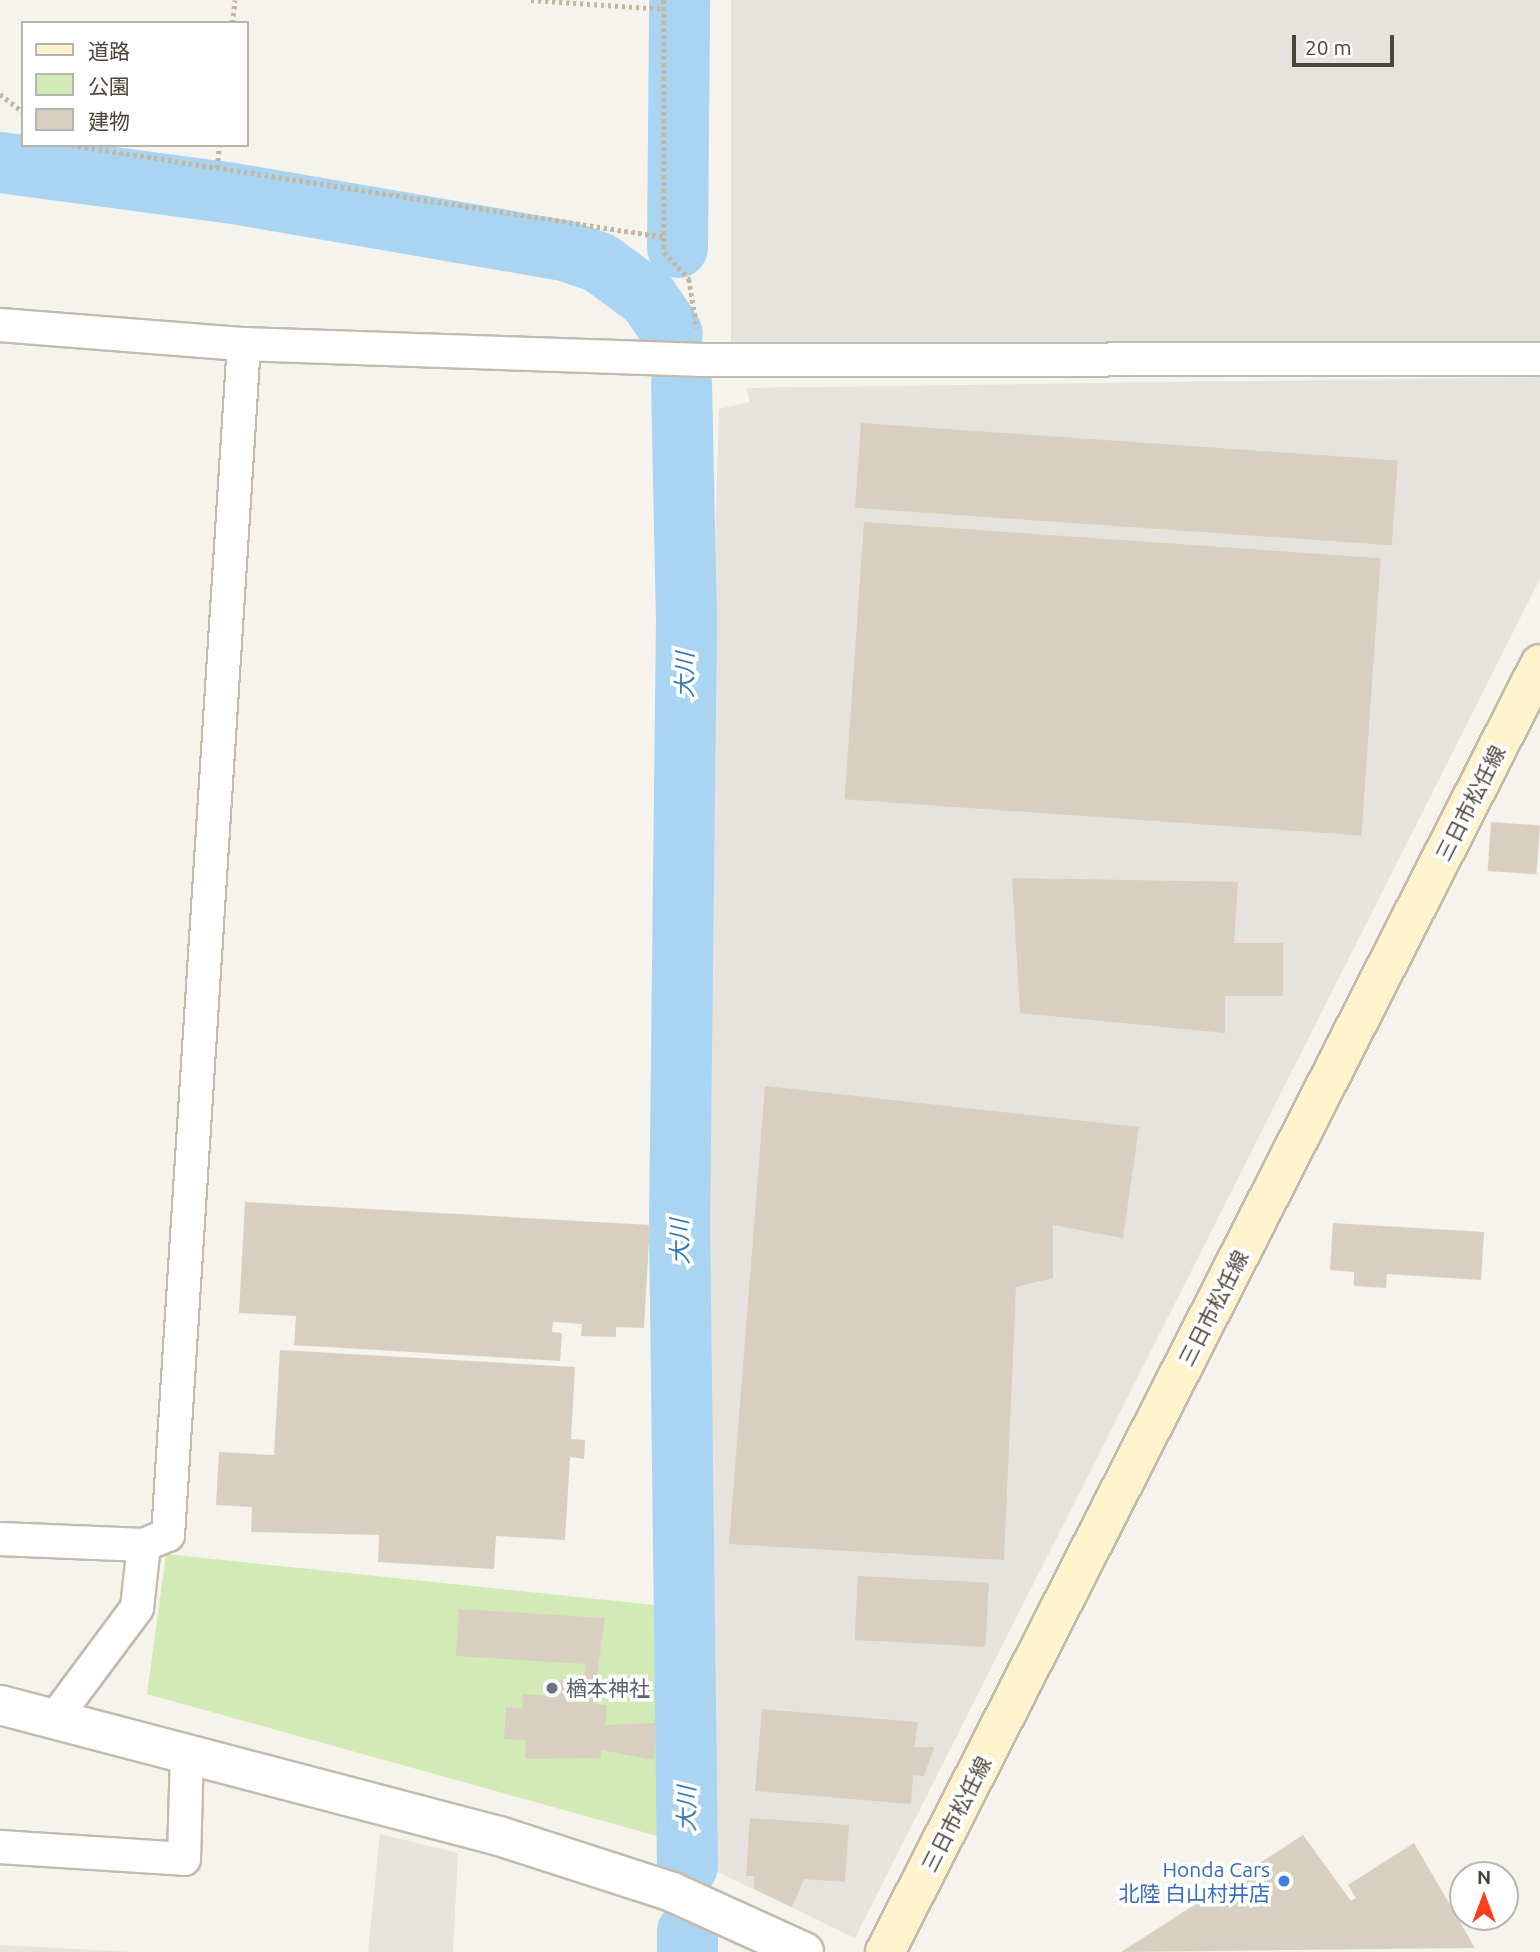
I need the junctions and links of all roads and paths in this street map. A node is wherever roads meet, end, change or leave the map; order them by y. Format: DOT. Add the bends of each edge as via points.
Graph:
graph roads {
  1 [pos="235,0"];
  2 [pos="531,0"];
  3 [pos="664,0"];
  4 [pos="664,9"];
  5 [pos="232,21"];
  6 [pos="0,94"];
  7 [pos="21,110"];
  8 [pos="84,147"];
  9 [pos="219,147"];
  10 [pos="217,168"];
  11 [pos="664,237"];
  12 [pos="0,325"];
  13 [pos="244,344"];
  14 [pos="1540,359"];
  15 [pos="702,360"];
  16 [pos="1540,664"];
  17 [pos="0,1539"];
  18 [pos="144,1545"];
  19 [pos="0,1705"];
  20 [pos="55,1717"];
  21 [pos="187,1753"];
  22 [pos="0,1847"];
  23 [pos="804,1952"];
  24 [pos="885,1952"];
  1 -- 5 [label="path"];
  2 -- 4 [label="path"];
  3 -- 4 [label="path"];
  4 -- 11 [label="path"];
  6 -- 7 [label="path"];
  8 -- 10 [label="path"];
  9 -- 10 [label="path"];
  10 -- 11 [label="path"];
  11 -- 15 [label="path" via="664,252 689,279"];
  12 -- 13 [label="street"];
  13 -- 15 [label="street"];
  13 -- 18 [label="street" via="168,1535"];
  14 -- 15 [label="street"];
  16 -- 24 [label="main road, 三日市松任線"];
  17 -- 18 [label="street"];
  18 -- 20 [label="street" via="137,1608"];
  19 -- 20 [label="street"];
  20 -- 21 [label="street"];
  21 -- 22 [label="street" via="184,1859"];
  21 -- 23 [label="street" via="499,1836 647,1884"];
}
